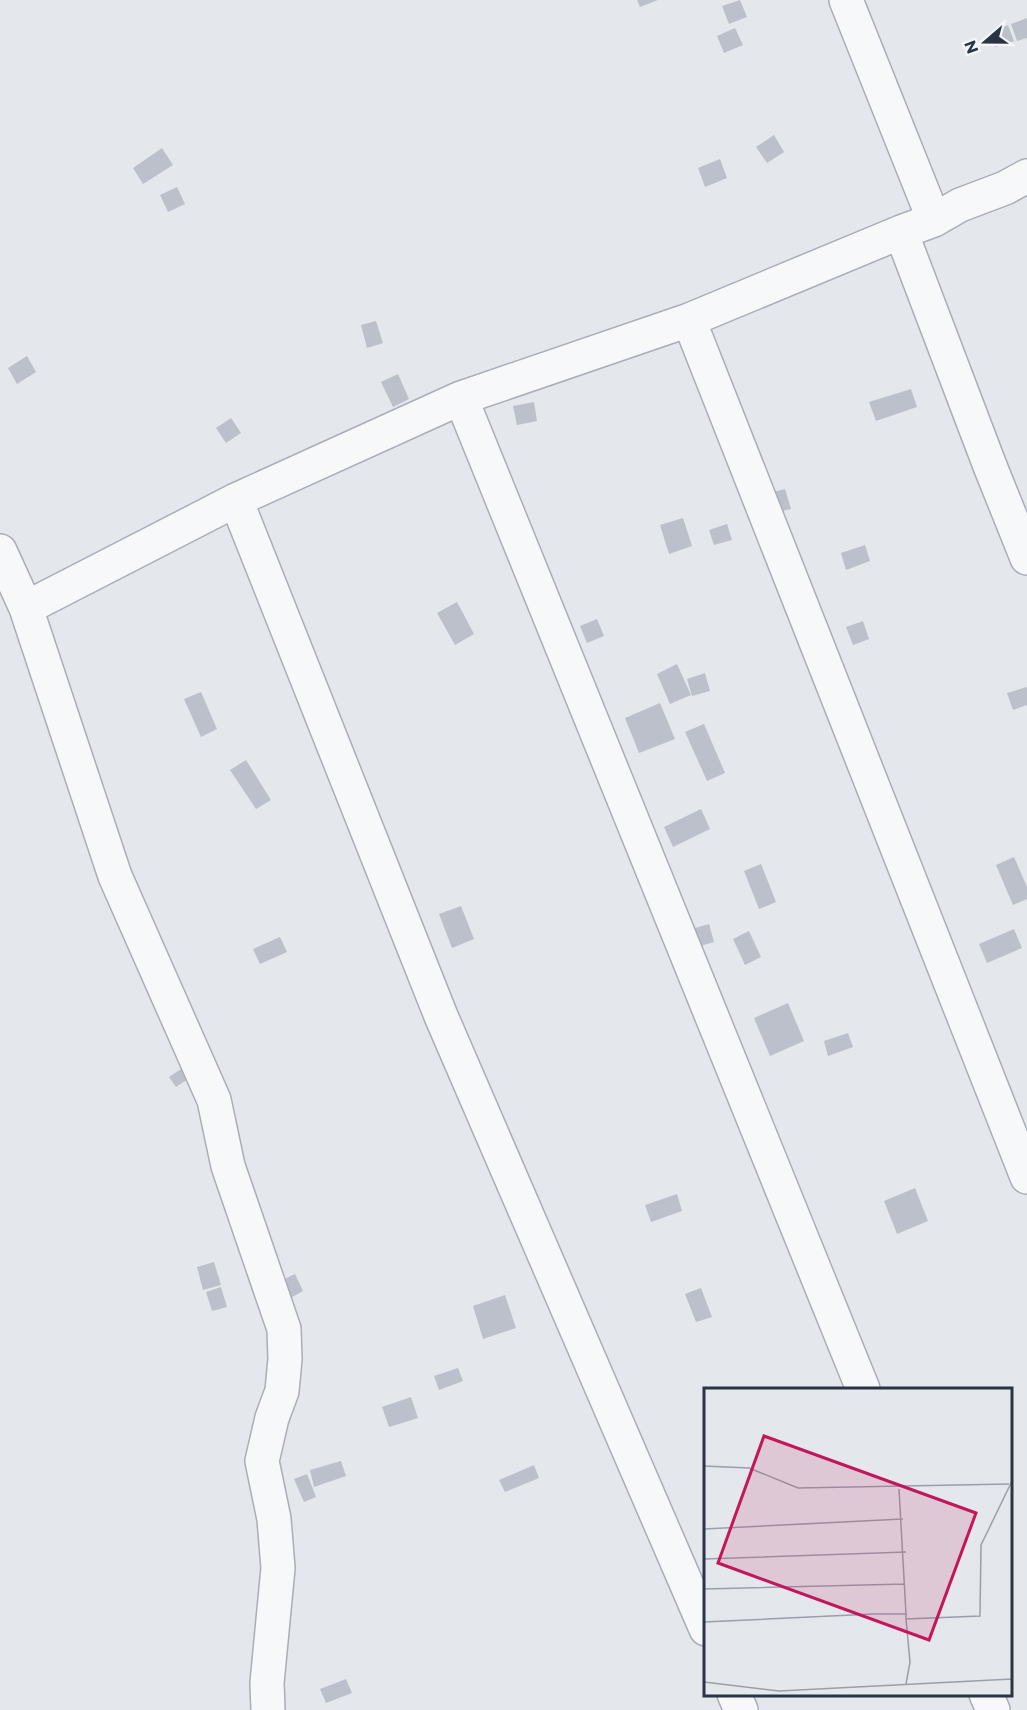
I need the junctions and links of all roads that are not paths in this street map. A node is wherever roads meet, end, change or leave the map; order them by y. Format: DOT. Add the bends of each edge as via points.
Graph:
graph roads {
  1 [pos="846,0"];
  2 [pos="1027,176"];
  3 [pos="934,220"];
  4 [pos="901,232"];
  5 [pos="689,320"];
  6 [pos="461,398"];
  7 [pos="236,500"];
  8 [pos="0,550"];
  9 [pos="1027,558"];
  10 [pos="26,608"];
  11 [pos="1027,1177"];
  12 [pos="862,1388"];
  13 [pos="704,1624"];
  14 [pos="734,1695"];
  15 [pos="986,1695"];
  16 [pos="268,1710"];
  17 [pos="741,1710"];
  18 [pos="993,1710"];
  1 -- 3 [label="street"];
  2 -- 3 [label="street"];
  3 -- 4 [label="street"];
  4 -- 5 [label="street"];
  4 -- 9 [label="street"];
  5 -- 6 [label="street"];
  5 -- 11 [label="street"];
  6 -- 7 [label="street"];
  6 -- 12 [label="street"];
  7 -- 10 [label="street"];
  7 -- 13 [label="street" via="441,1016"];
  8 -- 10 [label="street"];
  10 -- 16 [label="street" via="115,876 214,1100 228,1166 284,1329 282,1391 261,1461 274,1519 278,1568"];
  14 -- 17 [label="street"];
  15 -- 18 [label="street"];
}
